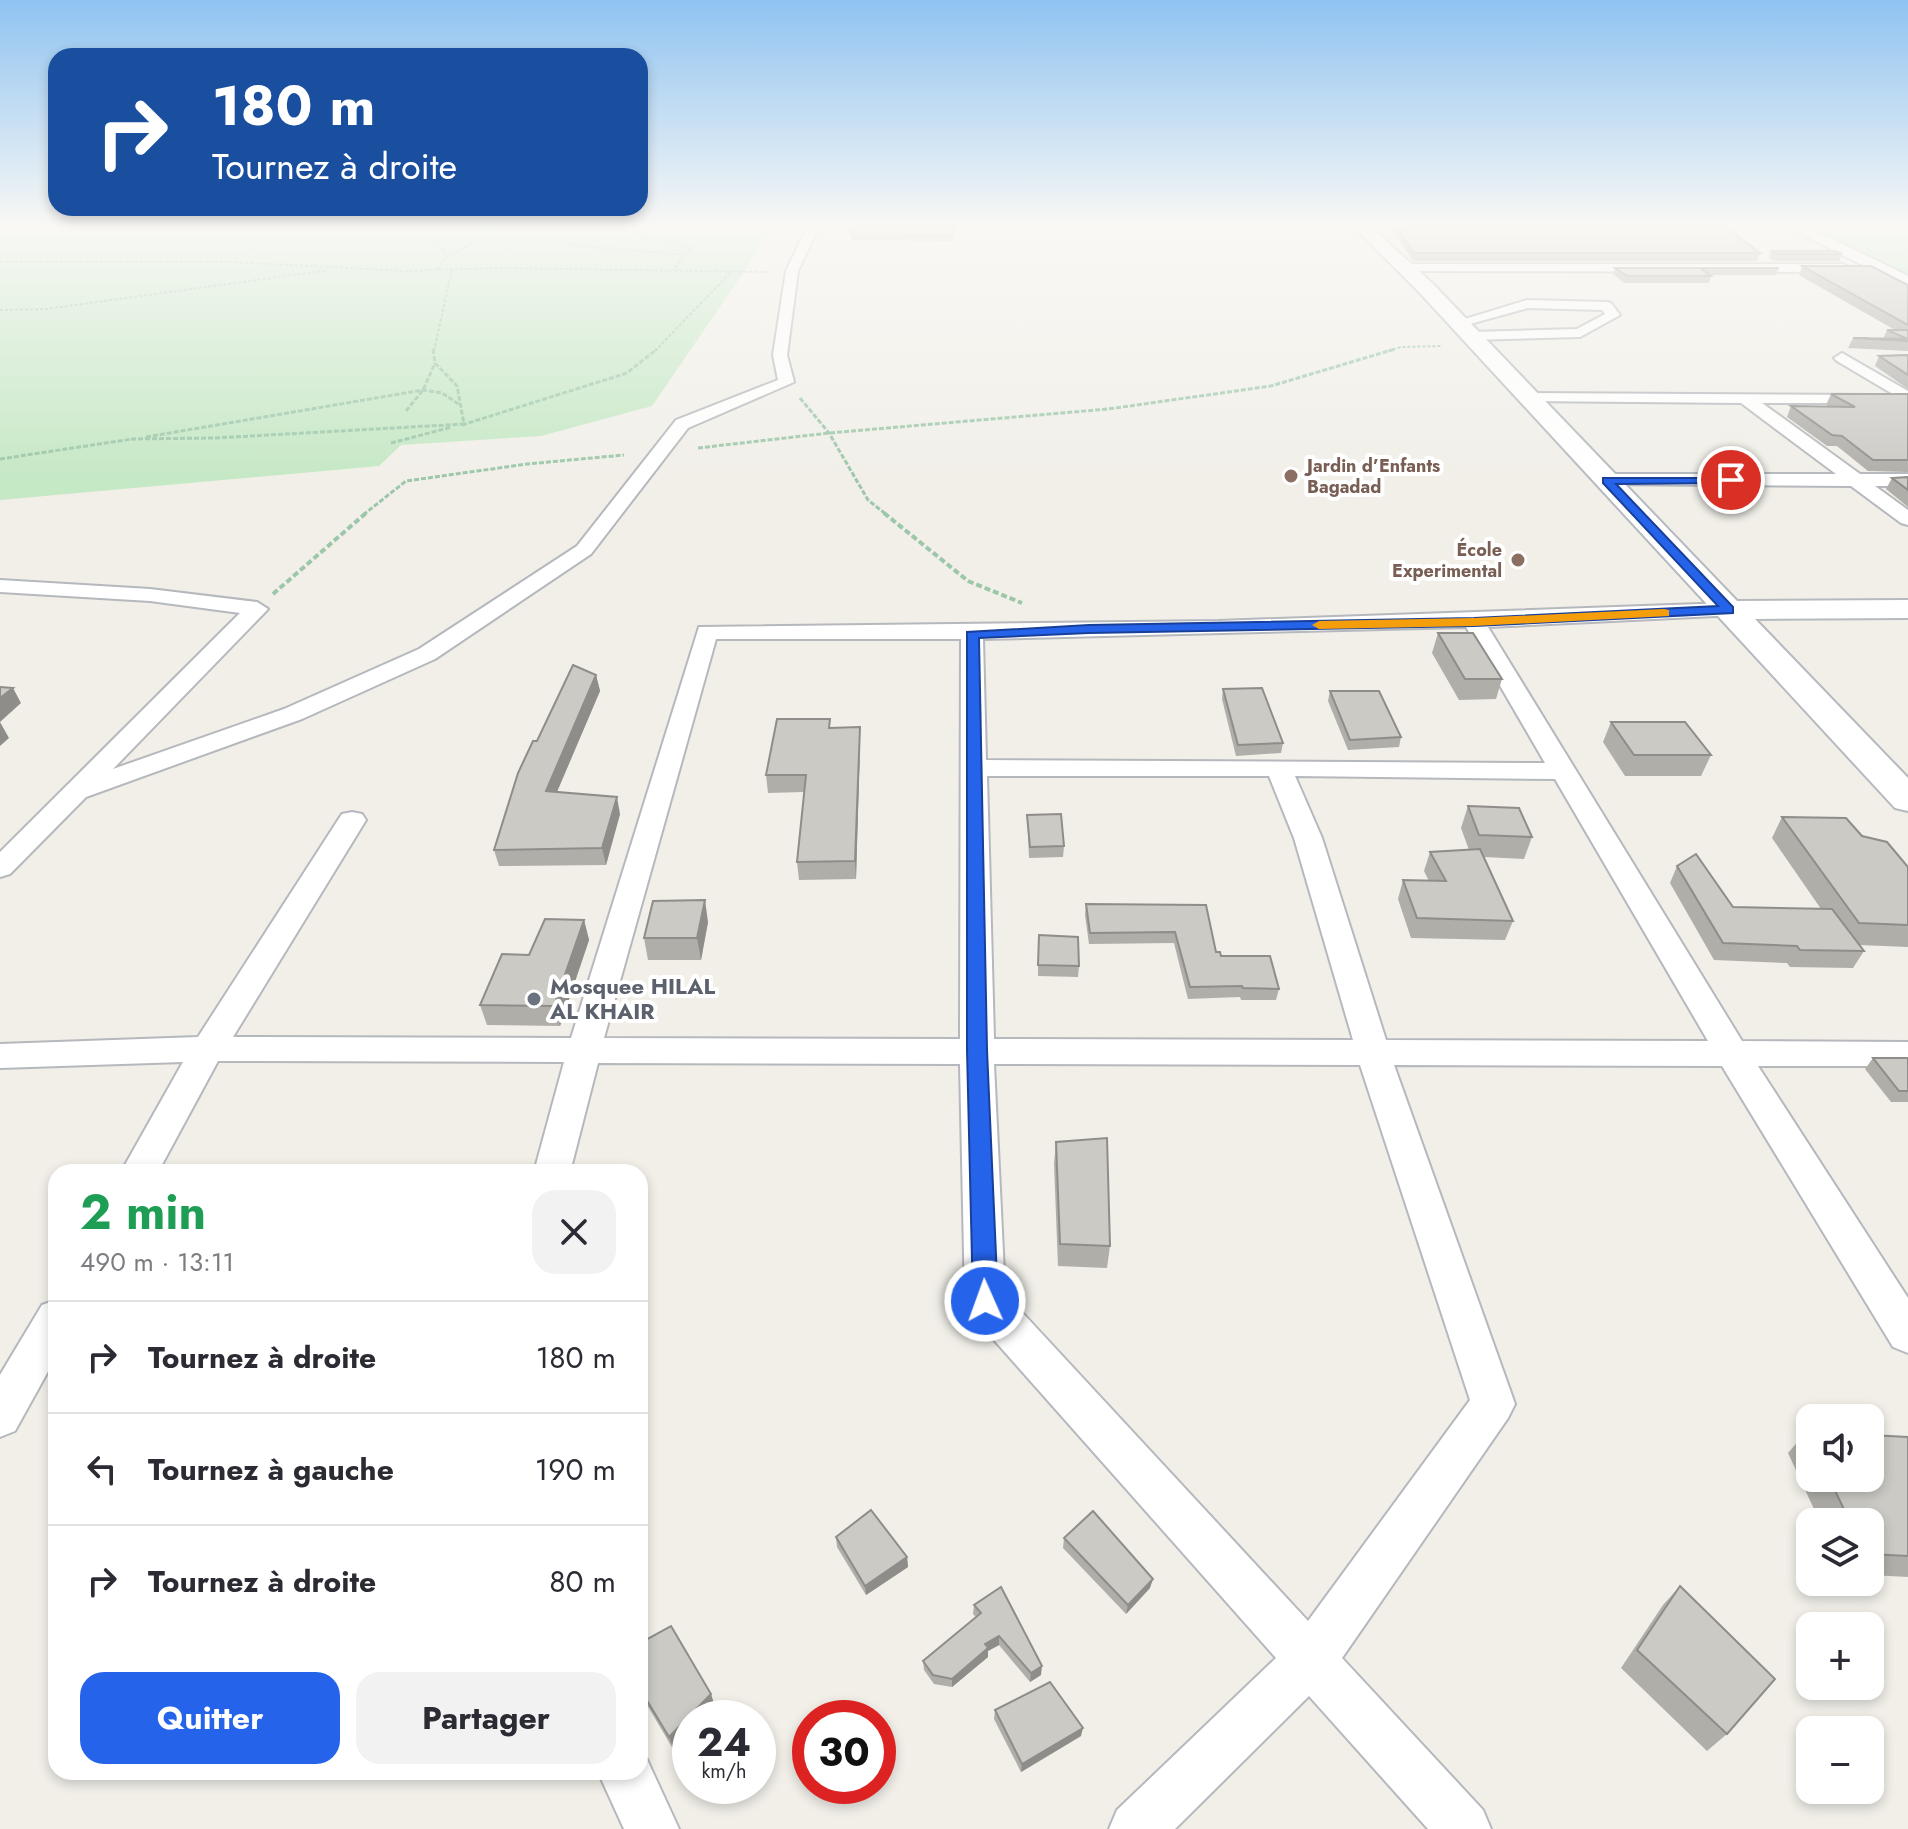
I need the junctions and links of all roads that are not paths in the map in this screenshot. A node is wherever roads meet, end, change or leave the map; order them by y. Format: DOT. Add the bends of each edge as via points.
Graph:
graph roads {
  1 [pos="787,308"];
  2 [pos="1444,308"];
  3 [pos="1519,308"];
  4 [pos="1608,308"];
  5 [pos="1469,335"];
  6 [pos="1868,358"];
  7 [pos="1530,398"];
  8 [pos="1745,398"];
  9 [pos="1907,398"];
  10 [pos="1607,480"];
  11 [pos="1855,480"];
  12 [pos="1908,480"];
  13 [pos="1908,519"];
  14 [pos="0,586"];
  15 [pos="1908,609"];
  16 [pos="1728,610"];
  17 [pos="1474,622"];
  18 [pos="972,635"];
  19 [pos="975,768"];
  20 [pos="1279,768"];
  21 [pos="1564,771"];
  22 [pos="77,791"];
  23 [pos="1908,800"];
  24 [pos="352,820"];
  25 [pos="0,868"];
  26 [pos="208,1049"];
  27 [pos="977,1050"];
  28 [pos="1373,1052"];
  29 [pos="583,1053"];
  30 [pos="1732,1054"];
  31 [pos="1908,1054"];
  32 [pos="0,1056"];
  33 [pos="143,1164"];
  34 [pos="554,1164"];
  35 [pos="48,1332"];
  36 [pos="1908,1334"];
  37 [pos="0,1416"];
  38 [pos="1311,1659"];
  39 [pos="629,1780"];
  40 [pos="652,1829"];
  41 [pos="1136,1829"];
  42 [pos="1464,1829"];
  1 -- 22 [label="street" via="780,355 786,382 682,424 584,550 427,654 293,714"];
  2 -- 5 [label="street"];
  3 -- 5 [label="street"];
  4 -- 5 [label="street" via="1613,315 1580,333"];
  5 -- 7 [label="street"];
  6 -- 9 [label="street" via="1842,358"];
  7 -- 8 [label="street"];
  7 -- 10 [label="street"];
  8 -- 9 [label="street"];
  8 -- 11 [label="street"];
  10 -- 11 [label="street"];
  10 -- 16 [label="street"];
  11 -- 12 [label="street"];
  11 -- 13 [label="street"];
  14 -- 22 [label="street" via="150,595 257,609"];
  15 -- 16 [label="street"];
  16 -- 17 [label="street"];
  16 -- 23 [label="street"];
  17 -- 18 [label="street"];
  17 -- 21 [label="street"];
  18 -- 19 [label="street"];
  18 -- 29 [label="street" via="707,632"];
  19 -- 20 [label="street"];
  19 -- 27 [label="street"];
  20 -- 21 [label="street"];
  20 -- 28 [label="street" via="1308,838"];
  21 -- 30 [label="street"];
  22 -- 25 [label="street"];
  24 -- 26 [label="street"];
  26 -- 29 [label="street"];
  26 -- 32 [label="street"];
  26 -- 33 [label="street"];
  27 -- 28 [label="street"];
  27 -- 29 [label="street"];
  27 -- 38 [label="street" via="985,1301"];
  28 -- 30 [label="street"];
  28 -- 38 [label="street" via="1493,1404"];
  29 -- 34 [label="street"];
  30 -- 31 [label="street"];
  30 -- 36 [label="street"];
  35 -- 37 [label="street"];
  38 -- 41 [label="street"];
  38 -- 42 [label="street"];
  39 -- 40 [label="street"];
}
